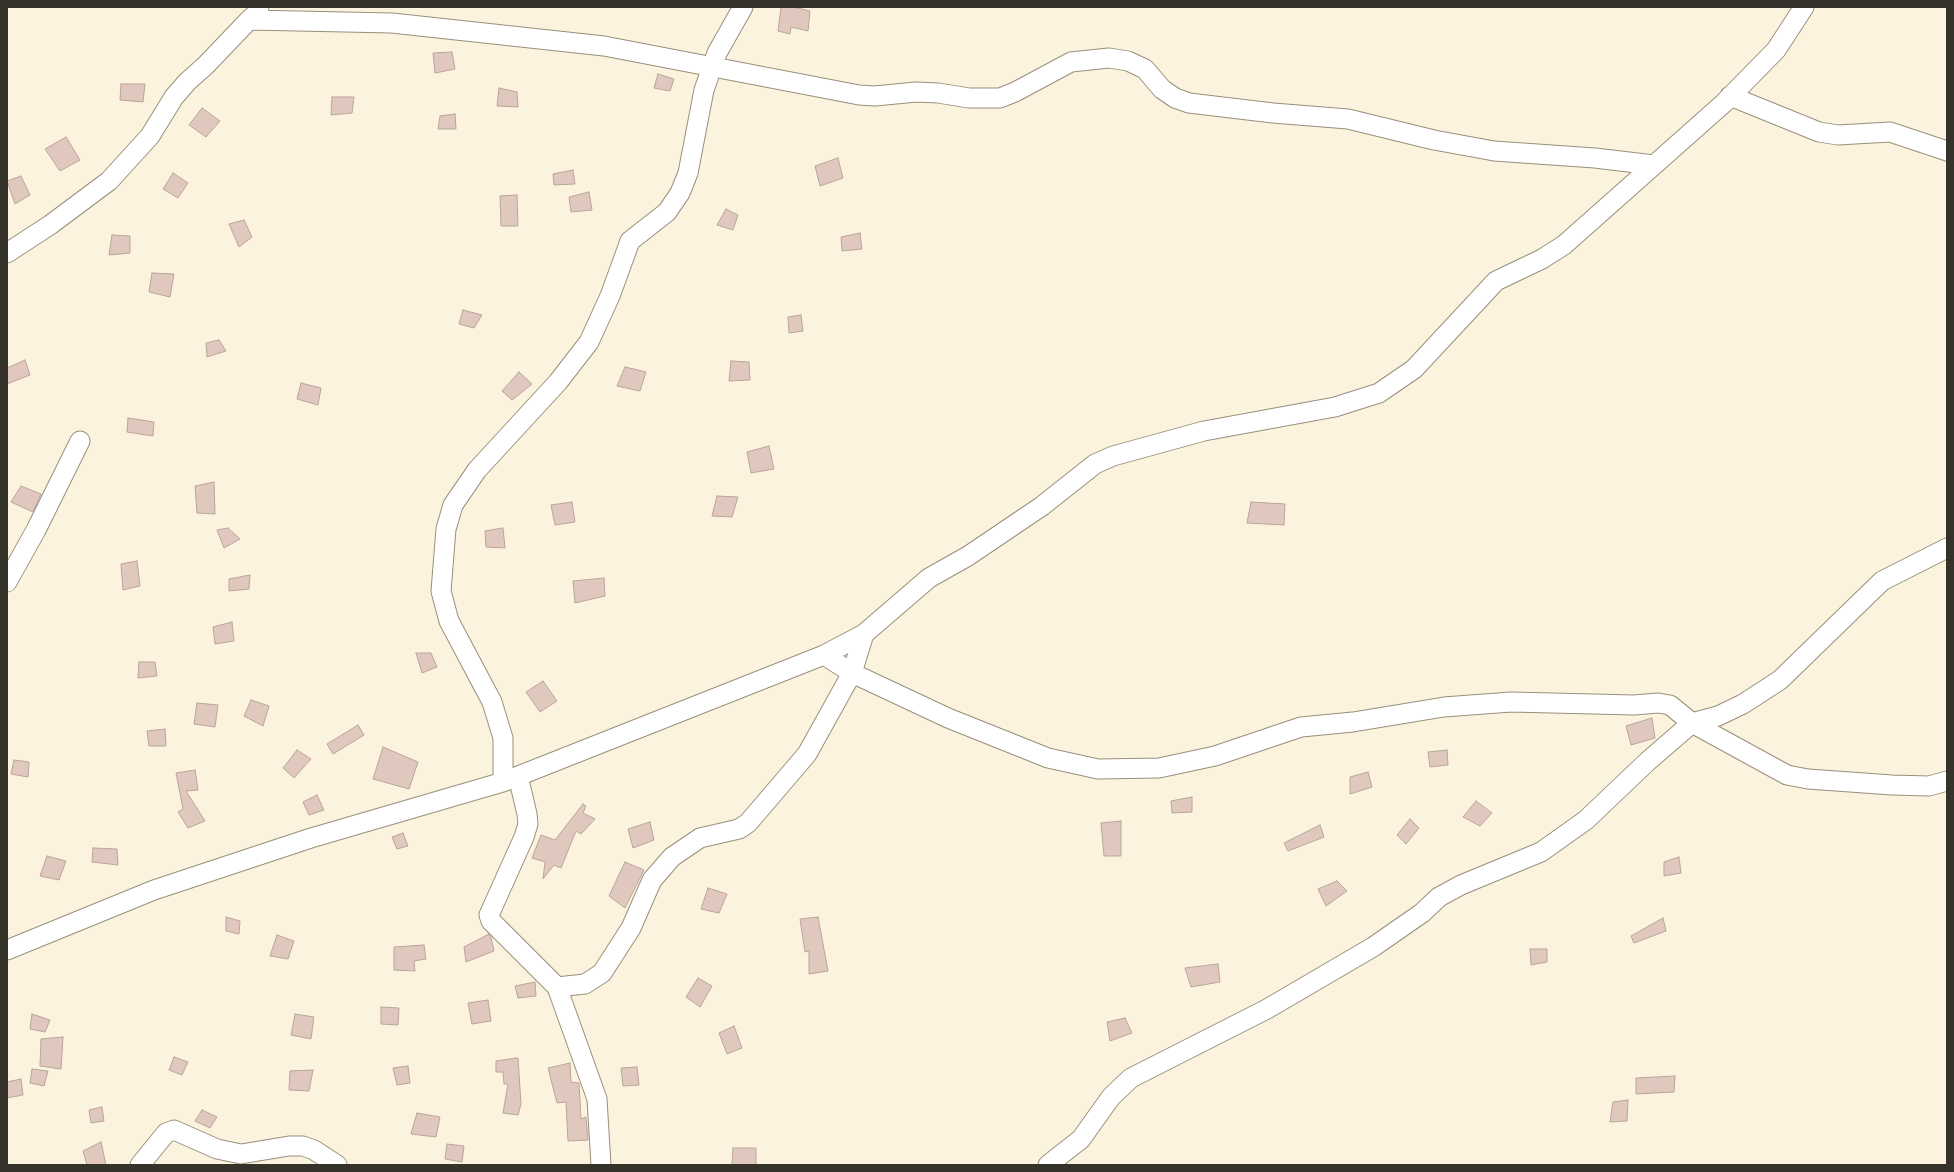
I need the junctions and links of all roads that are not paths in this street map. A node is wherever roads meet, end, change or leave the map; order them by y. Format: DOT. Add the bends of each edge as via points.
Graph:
graph roads {
  1 [pos="264,7"];
  2 [pos="742,7"];
  3 [pos="1804,7"];
  4 [pos="248,20"];
  5 [pos="713,66"];
  6 [pos="1730,96"];
  7 [pos="1947,151"];
  8 [pos="1654,165"];
  9 [pos="7,253"];
  10 [pos="80,441"];
  11 [pos="1947,548"];
  12 [pos="7,582"];
  13 [pos="864,634"];
  14 [pos="824,655"];
  15 [pos="852,673"];
  16 [pos="1692,723"];
  17 [pos="510,779"];
  18 [pos="1947,781"];
  19 [pos="7,950"];
  20 [pos="557,987"];
  21 [pos="140,1165"];
  22 [pos="337,1165"];
  23 [pos="601,1165"];
  24 [pos="1048,1165"];
  1 -- 4 [label="street"];
  2 -- 5 [label="street" via="717,53"];
  3 -- 6 [label="street" via="1776,50"];
  4 -- 5 [label="street" via="369,21 459,29 604,46"];
  4 -- 9 [label="street" via="187,82 150,136 109,181"];
  5 -- 8 [label="street" via="859,95 916,92 986,99 1000,98 1015,92 1071,62 1109,58 1128,61 1145,69 1162,89 1175,98 1189,103 1348,119 1434,140 1494,151"];
  5 -- 17 [label="street" via="704,90 688,173 680,192 667,212 630,241 610,296 589,342 558,382 477,470 453,505 446,529 441,591 449,621 492,702 503,738"];
  6 -- 7 [label="street" via="1819,132 1838,135 1890,132"];
  6 -- 8 [label="street"];
  8 -- 13 [label="street" via="1564,246 1496,281 1414,369 1379,393 1335,407 1204,431 1113,456 1095,464 1042,506 968,556 929,578"];
  10 -- 12 [label="street"];
  11 -- 16 [label="street" via="1882,581 1780,680 1743,704 1718,716"];
  13 -- 14 [label="street"];
  13 -- 15 [label="street"];
  14 -- 15 [label="street"];
  14 -- 17 [label="street"];
  15 -- 16 [label="street" via="948,718 1048,758 1098,769 1159,768 1214,756 1301,727 1496,703 1658,703 1670,706"];
  15 -- 20 [label="street" via="807,754 748,823 739,829 700,838 672,857 652,880 631,928 602,973 584,984"];
  16 -- 18 [label="street" via="1787,775 1892,785 1928,786"];
  16 -- 24 [label="street" via="1586,820 1541,852 1439,896 1422,913 1366,951 1267,1009 1131,1078 1111,1097 1081,1139"];
  17 -- 19 [label="street" via="310,838 154,890"];
  17 -- 20 [label="street" via="527,814 528,824 489,915 491,921"];
  20 -- 23 [label="street" via="597,1099"];
  21 -- 22 [label="street" via="166,1133 174,1130 216,1149 241,1154 303,1146"];
}
